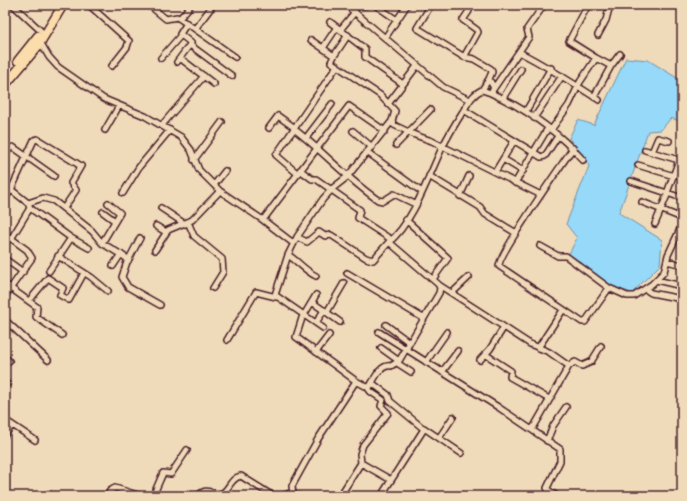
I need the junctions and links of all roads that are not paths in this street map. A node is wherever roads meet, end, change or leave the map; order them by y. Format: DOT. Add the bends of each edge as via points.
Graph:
graph roads {
  1 [pos="13,5"];
  2 [pos="56,5"];
  3 [pos="63,5"];
  4 [pos="89,5"];
  5 [pos="149,5"];
  6 [pos="191,5"];
  7 [pos="213,5"];
  8 [pos="346,5"];
  9 [pos="367,5"];
  10 [pos="375,5"];
  11 [pos="407,5"];
  12 [pos="431,5"];
  13 [pos="468,5"];
  14 [pos="544,5"];
  15 [pos="588,5"];
  16 [pos="610,5"];
  17 [pos="354,11"];
  18 [pos="180,18"];
  19 [pos="397,20"];
  20 [pos="330,22"];
  21 [pos="187,24"];
  22 [pos="339,28"];
  23 [pos="194,29"];
  24 [pos="181,35"];
  25 [pos="348,35"];
  26 [pos="598,35"];
  27 [pos="385,38"];
  28 [pos="38,40"];
  29 [pos="311,40"];
  30 [pos="190,45"];
  31 [pos="323,48"];
  32 [pos="519,52"];
  33 [pos="620,54"];
  34 [pos="334,56"];
  35 [pos="235,57"];
  36 [pos="464,57"];
  37 [pos="161,58"];
  38 [pos="596,58"];
  39 [pos="112,66"];
  40 [pos="338,66"];
  41 [pos="417,66"];
  42 [pos="611,66"];
  43 [pos="551,68"];
  44 [pos="521,69"];
  45 [pos="204,76"];
  46 [pos="232,76"];
  47 [pos="562,76"];
  48 [pos="5,77"];
  49 [pos="489,79"];
  50 [pos="214,84"];
  51 [pos="403,84"];
  52 [pos="5,86"];
  53 [pos="494,88"];
  54 [pos="578,88"];
  55 [pos="482,90"];
  56 [pos="491,93"];
  57 [pos="503,98"];
  58 [pos="470,100"];
  59 [pos="332,104"];
  60 [pos="388,104"];
  61 [pos="119,106"];
  62 [pos="430,110"];
  63 [pos="464,110"];
  64 [pos="526,111"];
  65 [pos="534,118"];
  66 [pos="392,121"];
  67 [pos="222,122"];
  68 [pos="162,125"];
  69 [pos="269,128"];
  70 [pos="294,128"];
  71 [pos="550,129"];
  72 [pos="105,130"];
  73 [pos="170,130"];
  74 [pos="385,130"];
  75 [pos="353,131"];
  76 [pos="410,132"];
  77 [pos="558,136"];
  78 [pos="306,138"];
  79 [pos="514,141"];
  80 [pos="669,141"];
  81 [pos="396,145"];
  82 [pos="442,146"];
  83 [pos="372,147"];
  84 [pos="317,148"];
  85 [pos="572,148"];
  86 [pos="645,150"];
  87 [pos="367,152"];
  88 [pos="652,152"];
  89 [pos="533,154"];
  90 [pos="5,155"];
  91 [pos="26,157"];
  92 [pos="503,159"];
  93 [pos="194,160"];
  94 [pos="583,160"];
  95 [pos="681,161"];
  96 [pos="638,164"];
  97 [pos="225,171"];
  98 [pos="523,171"];
  99 [pos="299,172"];
  100 [pos="494,172"];
  101 [pos="54,176"];
  102 [pos="429,176"];
  103 [pos="469,176"];
  104 [pos="674,176"];
  105 [pos="347,177"];
  106 [pos="632,181"];
  107 [pos="515,183"];
  108 [pos="5,185"];
  109 [pos="214,185"];
  110 [pos="11,190"];
  111 [pos="331,190"];
  112 [pos="220,191"];
  113 [pos="422,192"];
  114 [pos="123,193"];
  115 [pos="667,193"];
  116 [pos="541,195"];
  117 [pos="460,196"];
  118 [pos="5,198"];
  119 [pos="682,198"];
  120 [pos="642,202"];
  121 [pos="108,203"];
  122 [pos="415,204"];
  123 [pos="29,206"];
  124 [pos="64,208"];
  125 [pos="161,208"];
  126 [pos="660,208"];
  127 [pos="103,212"];
  128 [pos="682,218"];
  129 [pos="263,220"];
  130 [pos="406,220"];
  131 [pos="115,221"];
  132 [pos="187,223"];
  133 [pos="655,224"];
  134 [pos="682,225"];
  135 [pos="156,226"];
  136 [pos="166,232"];
  137 [pos="516,233"];
  138 [pos="5,234"];
  139 [pos="297,237"];
  140 [pos="71,238"];
  141 [pos="140,238"];
  142 [pos="11,239"];
  143 [pos="391,241"];
  144 [pos="102,243"];
  145 [pos="293,243"];
  146 [pos="540,246"];
  147 [pos="89,248"];
  148 [pos="154,250"];
  149 [pos="121,254"];
  150 [pos="288,255"];
  151 [pos="58,256"];
  152 [pos="5,258"];
  153 [pos="128,261"];
  154 [pos="667,261"];
  155 [pos="682,264"];
  156 [pos="113,266"];
  157 [pos="49,271"];
  158 [pos="23,272"];
  159 [pos="84,273"];
  160 [pos="348,273"];
  161 [pos="316,276"];
  162 [pos="469,277"];
  163 [pos="433,279"];
  164 [pos="656,280"];
  165 [pos="344,282"];
  166 [pos="5,284"];
  167 [pos="438,284"];
  168 [pos="682,286"];
  169 [pos="10,288"];
  170 [pos="213,288"];
  171 [pos="609,288"];
  172 [pos="645,289"];
  173 [pos="108,291"];
  174 [pos="452,293"];
  175 [pos="316,295"];
  176 [pos="5,296"];
  177 [pos="276,297"];
  178 [pos="682,299"];
  179 [pos="29,301"];
  180 [pos="312,302"];
  181 [pos="160,305"];
  182 [pos="563,310"];
  183 [pos="325,311"];
  184 [pos="303,315"];
  185 [pos="423,318"];
  186 [pos="5,320"];
  187 [pos="340,322"];
  188 [pos="316,323"];
  189 [pos="386,325"];
  190 [pos="12,326"];
  191 [pos="504,327"];
  192 [pos="323,328"];
  193 [pos="5,329"];
  194 [pos="379,332"];
  195 [pos="447,332"];
  196 [pos="62,335"];
  197 [pos="329,335"];
  198 [pos="226,340"];
  199 [pos="410,342"];
  200 [pos="601,346"];
  201 [pos="381,348"];
  202 [pos="538,348"];
  203 [pos="406,349"];
  204 [pos="458,351"];
  205 [pos="316,352"];
  206 [pos="485,354"];
  207 [pos="48,360"];
  208 [pos="480,360"];
  209 [pos="398,362"];
  210 [pos="426,362"];
  211 [pos="569,366"];
  212 [pos="411,372"];
  213 [pos="442,372"];
  214 [pos="356,382"];
  215 [pos="372,383"];
  216 [pos="368,388"];
  217 [pos="549,399"];
  218 [pos="566,407"];
  219 [pos="453,417"];
  220 [pos="5,420"];
  221 [pos="12,425"];
  222 [pos="424,428"];
  223 [pos="532,430"];
  224 [pos="5,435"];
  225 [pos="439,438"];
  226 [pos="35,440"];
  227 [pos="547,441"];
  228 [pos="187,450"];
  229 [pos="461,453"];
  230 [pos="360,463"];
  231 [pos="392,480"];
  232 [pos="296,495"];
  233 [pos="107,496"];
  234 [pos="142,496"];
  235 [pos="148,496"];
  236 [pos="153,496"];
  237 [pos="198,496"];
  238 [pos="274,496"];
  239 [pos="283,496"];
  240 [pos="340,496"];
  241 [pos="381,496"];
  242 [pos="557,496"];
  1 -- 28 [label="street"];
  2 -- 28 [label="highway"];
  3 -- 28 [label="highway"];
  4 -- 39 [label="street" via="129,41"];
  5 -- 18 [label="street" via="166,18"];
  6 -- 18 [label="street"];
  7 -- 23 [label="street"];
  8 -- 17 [label="street"];
  9 -- 17 [label="street" via="358,6"];
  10 -- 19 [label="street"];
  11 -- 19 [label="street"];
  12 -- 36 [label="street" via="417,28"];
  13 -- 36 [label="street" via="469,11 463,20 478,32"];
  14 -- 32 [label="street" via="527,29 529,36"];
  15 -- 38 [label="street" via="569,41"];
  16 -- 26 [label="street"];
  17 -- 22 [label="street"];
  17 -- 27 [label="street"];
  18 -- 21 [label="street"];
  19 -- 27 [label="street"];
  20 -- 22 [label="street"];
  21 -- 23 [label="street"];
  21 -- 24 [label="street"];
  22 -- 25 [label="street"];
  22 -- 31 [label="street"];
  23 -- 35 [label="street"];
  24 -- 30 [label="street" via="190,42"];
  24 -- 37 [label="street"];
  25 -- 34 [label="street"];
  25 -- 51 [label="street" via="365,49 365,57"];
  27 -- 41 [label="street"];
  28 -- 48 [label="highway"];
  28 -- 52 [label="highway"];
  28 -- 61 [label="street" via="58,67 104,100"];
  29 -- 31 [label="street"];
  30 -- 45 [label="street" via="179,60"];
  30 -- 46 [label="street"];
  31 -- 34 [label="street"];
  32 -- 43 [label="street"];
  32 -- 53 [label="street"];
  33 -- 42 [label="street"];
  34 -- 40 [label="street" via="331,62"];
  36 -- 49 [label="street" via="474,59 491,69"];
  38 -- 42 [label="street"];
  38 -- 54 [label="street"];
  40 -- 60 [label="street" via="380,95"];
  40 -- 70 [label="street"];
  41 -- 51 [label="street"];
  41 -- 58 [label="street" via="446,89"];
  42 -- 54 [label="street" via="597,98"];
  43 -- 47 [label="street"];
  43 -- 64 [label="street"];
  44 -- 57 [label="street"];
  45 -- 50 [label="street"];
  45 -- 68 [label="street"];
  47 -- 54 [label="street"];
  47 -- 65 [label="street"];
  49 -- 53 [label="street"];
  49 -- 55 [label="street"];
  51 -- 60 [label="street"];
  53 -- 56 [label="street"];
  54 -- 71 [label="street"];
  55 -- 56 [label="street"];
  55 -- 58 [label="street"];
  56 -- 57 [label="street"];
  57 -- 64 [label="street"];
  58 -- 63 [label="street"];
  59 -- 78 [label="street"];
  60 -- 66 [label="street" via="395,112"];
  61 -- 68 [label="street"];
  61 -- 72 [label="street"];
  62 -- 76 [label="street"];
  63 -- 79 [label="street"];
  63 -- 82 [label="street"];
  64 -- 65 [label="street"];
  65 -- 71 [label="street"];
  66 -- 74 [label="street"];
  66 -- 76 [label="street" via="394,125"];
  67 -- 93 [label="street"];
  68 -- 73 [label="street"];
  69 -- 70 [label="street" via="278,116"];
  70 -- 78 [label="street"];
  70 -- 99 [label="street" via="276,155"];
  71 -- 77 [label="street"];
  71 -- 89 [label="street"];
  73 -- 93 [label="street" via="185,141"];
  73 -- 114 [label="street" via="139,167"];
  74 -- 83 [label="street"];
  74 -- 84 [label="street" via="350,106"];
  75 -- 83 [label="street"];
  76 -- 81 [label="street"];
  76 -- 82 [label="street"];
  77 -- 85 [label="street"];
  77 -- 89 [label="street" via="543,157"];
  78 -- 84 [label="street"];
  79 -- 89 [label="street"];
  79 -- 92 [label="street"];
  80 -- 88 [label="street" via="658,138"];
  82 -- 100 [label="street"];
  82 -- 102 [label="street"];
  83 -- 87 [label="street"];
  84 -- 99 [label="street"];
  84 -- 105 [label="street"];
  85 -- 94 [label="street"];
  85 -- 116 [label="street"];
  86 -- 88 [label="street"];
  87 -- 105 [label="street"];
  87 -- 113 [label="street"];
  88 -- 95 [label="street"];
  89 -- 98 [label="street"];
  90 -- 91 [label="street" via="8,149 13,147"];
  91 -- 101 [label="street"];
  91 -- 110 [label="street"];
  91 -- 124 [label="street" via="34,140 37,139 80,165 71,183 76,190"];
  92 -- 98 [label="street"];
  92 -- 100 [label="street"];
  93 -- 109 [label="street" via="199,170"];
  95 -- 104 [label="street"];
  96 -- 104 [label="street"];
  97 -- 109 [label="street"];
  98 -- 107 [label="street"];
  99 -- 111 [label="street"];
  99 -- 129 [label="street"];
  100 -- 107 [label="street"];
  102 -- 113 [label="street"];
  102 -- 117 [label="street"];
  103 -- 117 [label="street"];
  104 -- 115 [label="street"];
  105 -- 111 [label="street"];
  105 -- 122 [label="street" via="378,200 383,201 394,194"];
  106 -- 115 [label="street"];
  107 -- 116 [label="street"];
  108 -- 110 [label="street"];
  109 -- 112 [label="street"];
  110 -- 118 [label="street"];
  110 -- 123 [label="street"];
  111 -- 139 [label="street"];
  111 -- 143 [label="street" via="360,210 358,218"];
  112 -- 129 [label="street"];
  112 -- 132 [label="street"];
  113 -- 122 [label="street"];
  115 -- 119 [label="street"];
  115 -- 126 [label="street"];
  116 -- 137 [label="street"];
  117 -- 137 [label="street"];
  120 -- 126 [label="street"];
  121 -- 131 [label="street" via="120,212"];
  122 -- 130 [label="street"];
  123 -- 124 [label="street" via="47,198"];
  123 -- 140 [label="street"];
  123 -- 142 [label="street"];
  124 -- 144 [label="street" via="92,230"];
  125 -- 132 [label="street"];
  126 -- 128 [label="street"];
  126 -- 133 [label="street"];
  127 -- 131 [label="street"];
  129 -- 145 [label="street"];
  130 -- 143 [label="street"];
  130 -- 163 [label="street" via="448,258"];
  131 -- 144 [label="street"];
  132 -- 136 [label="street" via="170,228"];
  132 -- 170 [label="street" via="194,236 222,259 223,272"];
  134 -- 154 [label="street"];
  135 -- 136 [label="street"];
  136 -- 148 [label="street"];
  137 -- 182 [label="street" via="499,266"];
  138 -- 142 [label="street"];
  139 -- 143 [label="street" via="307,242 319,232 325,236 331,235 373,260"];
  139 -- 145 [label="street"];
  140 -- 147 [label="street"];
  140 -- 151 [label="street"];
  141 -- 153 [label="street"];
  142 -- 158 [label="street" via="31,254 31,261"];
  143 -- 163 [label="street" via="402,254"];
  144 -- 149 [label="street"];
  145 -- 150 [label="street"];
  146 -- 171 [label="street" via="558,256 566,256"];
  149 -- 153 [label="street"];
  149 -- 156 [label="street"];
  150 -- 161 [label="street"];
  150 -- 177 [label="street" via="275,293"];
  151 -- 157 [label="street"];
  151 -- 159 [label="street"];
  152 -- 158 [label="street"];
  153 -- 181 [label="street" via="122,280"];
  154 -- 155 [label="street"];
  154 -- 164 [label="street" via="664,272"];
  158 -- 169 [label="street"];
  159 -- 173 [label="street"];
  159 -- 179 [label="street" via="69,300 60,295 63,288 48,278"];
  160 -- 185 [label="street"];
  162 -- 174 [label="street"];
  163 -- 167 [label="street"];
  164 -- 168 [label="street"];
  164 -- 172 [label="street"];
  165 -- 183 [label="street"];
  166 -- 169 [label="street"];
  167 -- 174 [label="street"];
  167 -- 185 [label="street" via="439,293"];
  169 -- 176 [label="street"];
  169 -- 179 [label="street"];
  171 -- 172 [label="street" via="631,297"];
  171 -- 182 [label="street" via="584,322"];
  172 -- 178 [label="street" via="651,293"];
  174 -- 191 [label="street"];
  175 -- 180 [label="street"];
  177 -- 184 [label="street"];
  177 -- 198 [label="street" via="256,292"];
  179 -- 196 [label="street" via="38,308 36,317"];
  180 -- 183 [label="street"];
  180 -- 184 [label="street"];
  182 -- 202 [label="street"];
  183 -- 187 [label="street"];
  183 -- 188 [label="street"];
  184 -- 188 [label="street"];
  184 -- 205 [label="street" via="296,337"];
  185 -- 199 [label="street"];
  186 -- 190 [label="street"];
  188 -- 192 [label="street"];
  189 -- 199 [label="street"];
  190 -- 193 [label="street"];
  190 -- 207 [label="street"];
  191 -- 202 [label="street"];
  191 -- 206 [label="street"];
  194 -- 203 [label="street"];
  195 -- 210 [label="street"];
  197 -- 205 [label="street"];
  199 -- 203 [label="street"];
  200 -- 211 [label="street" via="590,362 582,366 574,362"];
  201 -- 209 [label="street"];
  202 -- 211 [label="street" via="549,352"];
  203 -- 209 [label="street"];
  203 -- 210 [label="street"];
  204 -- 213 [label="street"];
  205 -- 214 [label="street"];
  206 -- 208 [label="street"];
  206 -- 217 [label="street" via="511,371 510,377"];
  209 -- 212 [label="street"];
  209 -- 215 [label="street" via="383,368"];
  210 -- 213 [label="street"];
  211 -- 217 [label="street"];
  213 -- 223 [label="street"];
  214 -- 216 [label="street"];
  214 -- 232 [label="street" via="292,486"];
  215 -- 216 [label="street"];
  215 -- 222 [label="street"];
  216 -- 230 [label="street" via="383,400 381,406 388,413 363,445"];
  217 -- 223 [label="street"];
  218 -- 227 [label="street" via="553,426"];
  219 -- 225 [label="street"];
  220 -- 221 [label="street"];
  221 -- 224 [label="street"];
  221 -- 226 [label="street"];
  222 -- 225 [label="street"];
  222 -- 231 [label="street"];
  223 -- 227 [label="street"];
  225 -- 229 [label="street"];
  227 -- 242 [label="street" via="560,450 560,462 547,488"];
  228 -- 236 [label="street" via="171,474 163,473"];
  230 -- 231 [label="street"];
  230 -- 240 [label="street"];
  231 -- 241 [label="street"];
  232 -- 239 [label="street" via="290,493"];
  233 -- 234 [label="street" via="115,488"];
  235 -- 236 [label="street"];
  237 -- 238 [label="street" via="207,491 221,493 233,479 240,476"];
}
